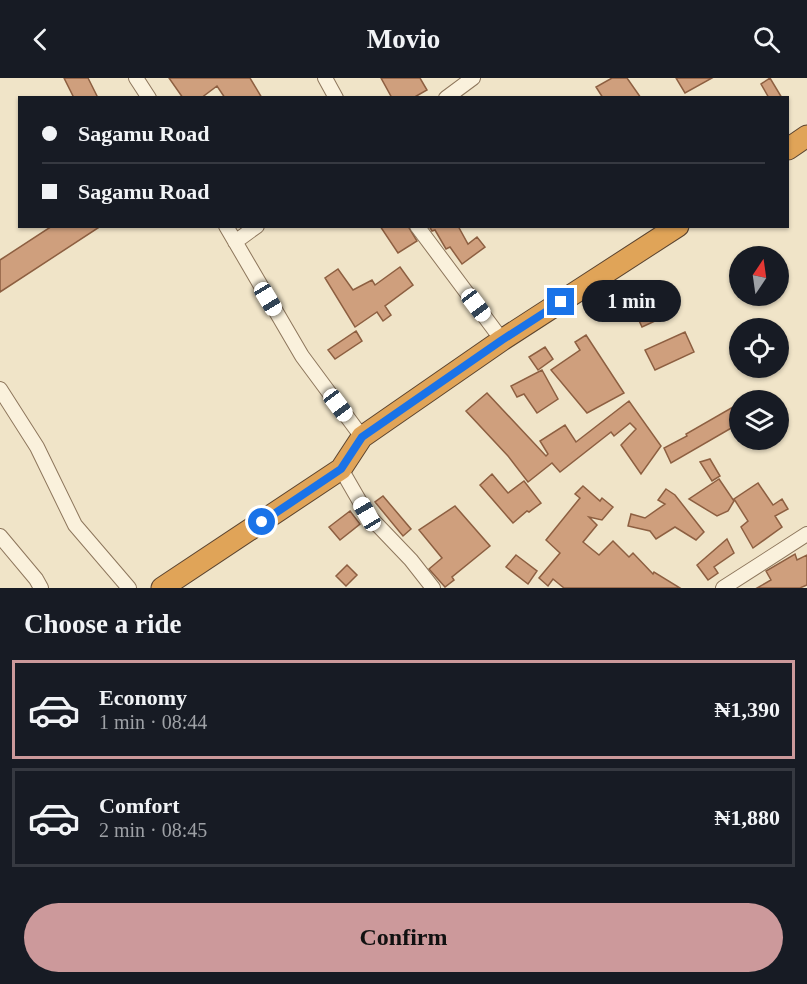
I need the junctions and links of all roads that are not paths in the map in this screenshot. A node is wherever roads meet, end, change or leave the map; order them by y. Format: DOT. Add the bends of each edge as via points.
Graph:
graph roads {
  1 [pos="136,78"];
  2 [pos="325,78"];
  3 [pos="473,78"];
  4 [pos="148,96"];
  5 [pos="335,96"];
  6 [pos="449,96"];
  7 [pos="807,136"];
  8 [pos="789,148"];
  9 [pos="227,228"];
  10 [pos="254,228"];
  11 [pos="418,228"];
  12 [pos="675,228"];
  13 [pos="235,242"];
  14 [pos="502,340"];
  15 [pos="0,389"];
  16 [pos="362,437"];
  17 [pos="341,469"];
  18 [pos="807,534"];
  19 [pos="0,536"];
  20 [pos="41,588"];
  21 [pos="129,588"];
  22 [pos="163,588"];
  23 [pos="433,588"];
  24 [pos="723,588"];
  1 -- 4 [label="street"];
  2 -- 5 [label="street"];
  3 -- 6 [label="street"];
  7 -- 8 [label="highway"];
  9 -- 13 [label="street"];
  10 -- 13 [label="street"];
  11 -- 14 [label="street"];
  12 -- 14 [label="highway"];
  13 -- 16 [label="street" via="302,356"];
  14 -- 16 [label="highway"];
  15 -- 21 [label="street" via="37,447 75,525"];
  16 -- 17 [label="highway"];
  17 -- 22 [label="highway"];
  17 -- 23 [label="street" via="367,514"];
  18 -- 24 [label="street"];
  19 -- 20 [label="street"];
}
